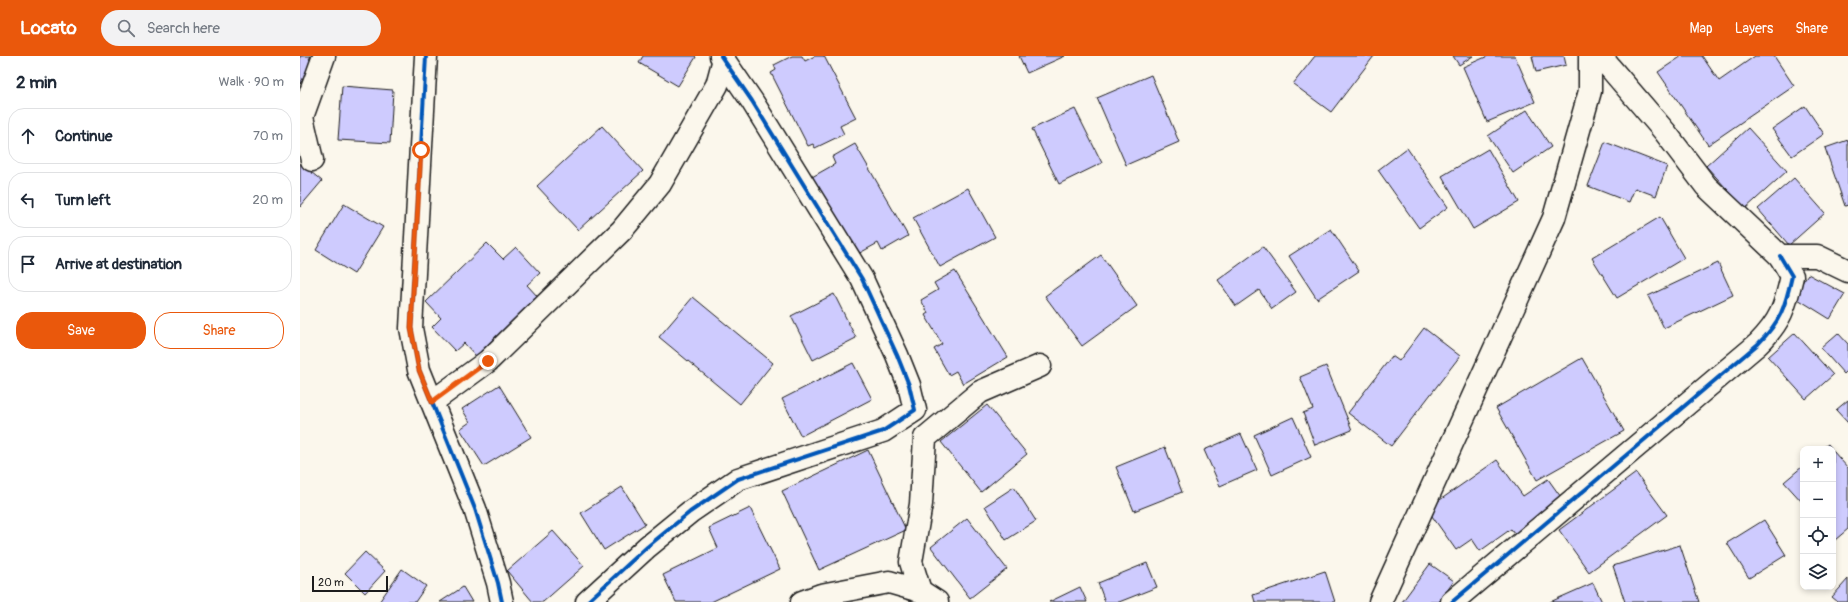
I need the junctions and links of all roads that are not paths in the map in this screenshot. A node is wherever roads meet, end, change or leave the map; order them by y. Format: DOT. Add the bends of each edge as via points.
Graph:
graph roads {
  1 [pos="324,56"];
  2 [pos="426,56"];
  3 [pos="1590,56"];
  4 [pos="1600,56"];
  5 [pos="722,58"];
  6 [pos="312,160"];
  7 [pos="1780,256"];
  8 [pos="1848,271"];
  9 [pos="1040,366"];
  10 [pos="432,402"];
  11 [pos="929,596"];
  12 [pos="502,602"];
  13 [pos="587,602"];
  14 [pos="802,602"];
  15 [pos="1380,602"];
  16 [pos="1452,602"];
  1 -- 6 [label="street" via="302,117"];
  2 -- 10 [label="street" via="411,328 419,370"];
  3 -- 15 [label="street" via="1590,91 1554,218"];
  4 -- 7 [label="street" via="1665,132 1706,186"];
  5 -- 10 [label="street" via="717,85 660,184 622,230 488,361"];
  5 -- 13 [label="street" via="862,279 897,355 909,385 915,410 883,431 738,479 690,512 647,547"];
  7 -- 8 [label="street" via="1817,256"];
  7 -- 16 [label="street" via="1792,276 1784,307 1772,330"];
  9 -- 11 [label="street" via="980,392 925,438 921,504 911,562"];
  10 -- 12 [label="street" via="475,509"];
  11 -- 14 [label="street" via="889,582 834,592"];
}
